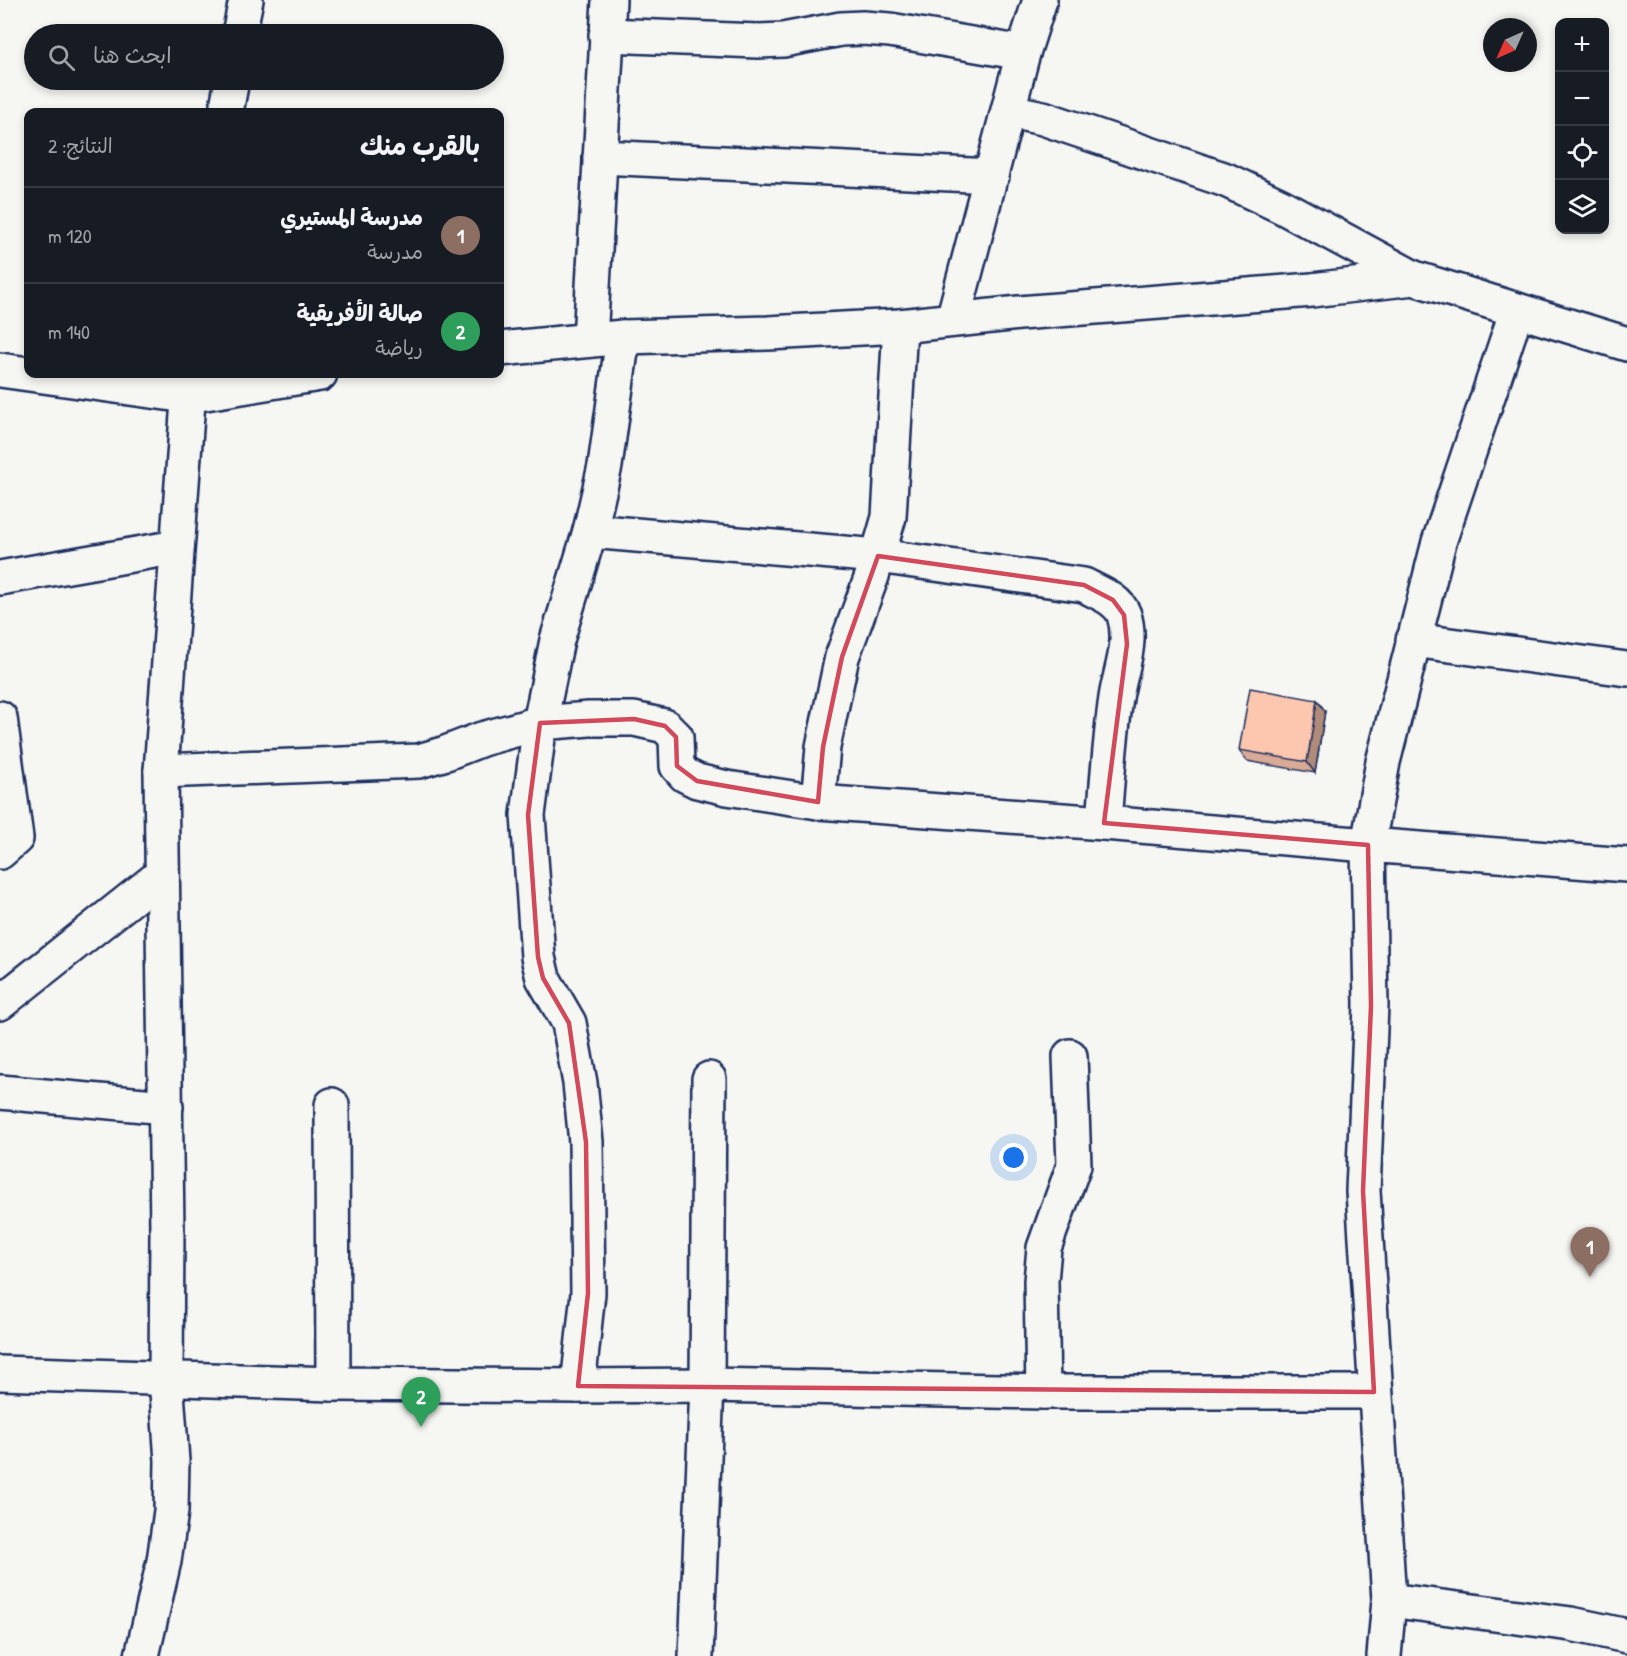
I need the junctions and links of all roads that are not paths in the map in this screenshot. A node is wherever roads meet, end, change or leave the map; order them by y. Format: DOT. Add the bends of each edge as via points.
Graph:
graph roads {
  1 [pos="246,0"];
  2 [pos="609,0"];
  3 [pos="1040,0"];
  4 [pos="242,24"];
  5 [pos="606,35"];
  6 [pos="1023,53"];
  7 [pos="230,90"];
  8 [pos="227,108"];
  9 [pos="1009,111"];
  10 [pos="600,157"];
  11 [pos="992,176"];
  12 [pos="1414,278"];
  13 [pos="1517,310"];
  14 [pos="953,320"];
  15 [pos="900,326"];
  16 [pos="623,337"];
  17 [pos="590,340"];
  18 [pos="1627,344"];
  19 [pos="504,349"];
  20 [pos="0,370"];
  21 [pos="24,372"];
  22 [pos="100,378"];
  23 [pos="272,378"];
  24 [pos="188,385"];
  25 [pos="590,531"];
  26 [pos="177,548"];
  27 [pos="878,556"];
  28 [pos="0,578"];
  29 [pos="1413,640"];
  30 [pos="1627,669"];
  31 [pos="0,718"];
  32 [pos="540,723"];
  33 [pos="161,771"];
  34 [pos="818,802"];
  35 [pos="1104,823"];
  36 [pos="1368,845"];
  37 [pos="0,852"];
  38 [pos="1627,865"];
  39 [pos="162,875"];
  40 [pos="0,1003"];
  41 [pos="1070,1056"];
  42 [pos="709,1079"];
  43 [pos="0,1092"];
  44 [pos="332,1105"];
  45 [pos="166,1107"];
  46 [pos="0,1373"];
  47 [pos="166,1378"];
  48 [pos="333,1383"];
  49 [pos="707,1385"];
  50 [pos="578,1386"];
  51 [pos="1043,1392"];
  52 [pos="1374,1392"];
  53 [pos="1389,1600"];
  54 [pos="1627,1636"];
  55 [pos="142,1656"];
  56 [pos="696,1656"];
  57 [pos="1384,1656"];
  1 -- 4 [label="street"];
  2 -- 5 [label="street"];
  3 -- 6 [label="street"];
  5 -- 6 [label="street" via="758,41 863,28"];
  5 -- 10 [label="street"];
  6 -- 9 [label="street"];
  7 -- 8 [label="street"];
  9 -- 11 [label="street"];
  9 -- 12 [label="street" via="1044,118 1226,180"];
  10 -- 11 [label="street"];
  10 -- 17 [label="street"];
  11 -- 14 [label="street"];
  12 -- 13 [label="street"];
  12 -- 14 [label="street"];
  13 -- 18 [label="street"];
  13 -- 29 [label="street" via="1439,542"];
  14 -- 15 [label="street"];
  15 -- 16 [label="street"];
  15 -- 27 [label="street" via="889,517"];
  16 -- 17 [label="street"];
  16 -- 25 [label="street" via="605,466"];
  17 -- 19 [label="street"];
  20 -- 21 [label="street"];
  22 -- 24 [label="street"];
  23 -- 24 [label="street"];
  24 -- 26 [label="street"];
  25 -- 27 [label="street"];
  25 -- 32 [label="street" via="557,640"];
  26 -- 28 [label="street"];
  26 -- 33 [label="street"];
  27 -- 34 [label="street" via="842,657 823,747"];
  27 -- 35 [label="street" via="1084,585 1113,600 1124,615 1127,644 1116,696"];
  29 -- 30 [label="street"];
  29 -- 36 [label="street" via="1383,762"];
  31 -- 37 [label="street" via="16,838"];
  32 -- 33 [label="street" via="419,761"];
  32 -- 34 [label="street" via="634,719 665,726 676,737 677,765 697,781"];
  32 -- 50 [label="street" via="528,815 538,957 543,978 569,1023 586,1142 588,1293"];
  33 -- 39 [label="street"];
  34 -- 35 [label="street"];
  35 -- 36 [label="street"];
  36 -- 38 [label="street"];
  36 -- 52 [label="street" via="1371,1005 1363,1191"];
  39 -- 40 [label="street"];
  39 -- 45 [label="street"];
  41 -- 51 [label="street" via="1074,1165 1044,1248"];
  42 -- 49 [label="street"];
  43 -- 45 [label="street"];
  44 -- 48 [label="street"];
  45 -- 47 [label="street"];
  46 -- 47 [label="street"];
  47 -- 48 [label="street"];
  47 -- 55 [label="street" via="171,1511"];
  48 -- 50 [label="street"];
  49 -- 50 [label="street"];
  49 -- 51 [label="street"];
  49 -- 56 [label="street"];
  51 -- 52 [label="street"];
  52 -- 53 [label="street"];
  53 -- 54 [label="street" via="1571,1624"];
  53 -- 57 [label="street"];
}
